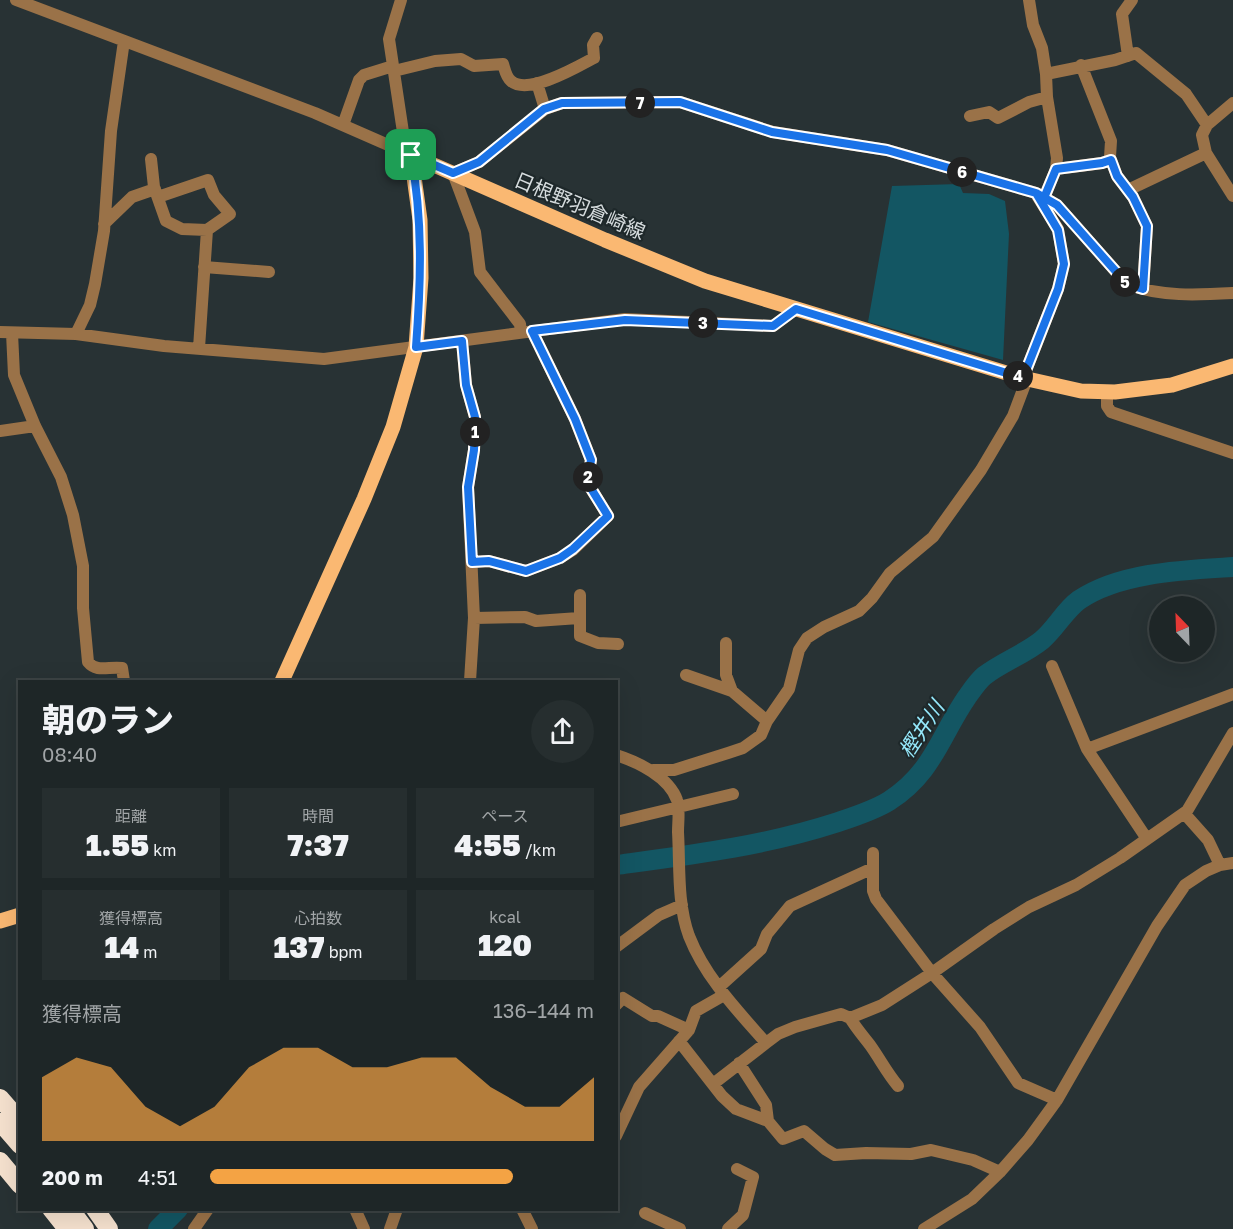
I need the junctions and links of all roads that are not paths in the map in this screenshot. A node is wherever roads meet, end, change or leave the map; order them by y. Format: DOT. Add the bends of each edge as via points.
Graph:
graph roads {
  1 [pos="16,0"];
  2 [pos="401,0"];
  3 [pos="1029,0"];
  4 [pos="1132,0"];
  5 [pos="597,38"];
  6 [pos="124,41"];
  7 [pos="1128,56"];
  8 [pos="1081,65"];
  9 [pos="393,68"];
  10 [pos="1046,74"];
  11 [pos="537,83"];
  12 [pos="1047,97"];
  13 [pos="1233,103"];
  14 [pos="544,109"];
  15 [pos="970,116"];
  16 [pos="343,125"];
  17 [pos="1207,125"];
  18 [pos="1206,153"];
  19 [pos="408,154"];
  20 [pos="151,159"];
  21 [pos="1111,160"];
  22 [pos="1056,169"];
  23 [pos="453,173"];
  24 [pos="1128,190"];
  25 [pos="157,193"];
  26 [pos="1040,195"];
  27 [pos="1233,196"];
  28 [pos="104,224"];
  29 [pos="207,230"];
  30 [pos="204,267"];
  31 [pos="269,272"];
  32 [pos="1143,289"];
  33 [pos="1233,293"];
  34 [pos="796,309"];
  35 [pos="6,332"];
  36 [pos="527,332"];
  37 [pos="76,334"];
  38 [pos="462,341"];
  39 [pos="416,347"];
  40 [pos="199,348"];
  41 [pos="1233,366"];
  42 [pos="1025,378"];
  43 [pos="1107,392"];
  44 [pos="35,426"];
  45 [pos="0,431"];
  46 [pos="1233,453"];
  47 [pos="472,562"];
  48 [pos="580,595"];
  49 [pos="474,618"];
  50 [pos="579,618"];
  51 [pos="726,643"];
  52 [pos="618,644"];
  53 [pos="1052,666"];
  54 [pos="686,675"];
  55 [pos="124,680"];
  56 [pos="282,680"];
  57 [pos="470,680"];
  58 [pos="732,691"];
  59 [pos="1233,694"];
  60 [pos="767,721"];
  61 [pos="1233,733"];
  62 [pos="1087,749"];
  63 [pos="618,756"];
  64 [pos="646,769"];
  65 [pos="732,794"];
  66 [pos="678,808"];
  67 [pos="1184,813"];
  68 [pos="618,822"];
  69 [pos="1147,839"];
  70 [pos="873,854"];
  71 [pos="1233,863"];
  72 [pos="1220,865"];
  73 [pos="873,868"];
  74 [pos="682,905"];
  75 [pos="18,916"];
  76 [pos="0,921"];
  77 [pos="618,946"];
  78 [pos="932,973"];
  79 [pos="721,991"];
  80 [pos="618,1003"];
  81 [pos="850,1018"];
  82 [pos="689,1030"];
  83 [pos="679,1041"];
  84 [pos="766,1043"];
  85 [pos="740,1063"];
  86 [pos="713,1084"];
  87 [pos="898,1086"];
  88 [pos="0,1098"];
  89 [pos="1057,1100"];
  90 [pos="620,1118"];
  91 [pos="18,1119"];
  92 [pos="768,1121"];
  93 [pos="0,1122"];
  94 [pos="18,1143"];
  95 [pos="0,1147"];
  96 [pos="0,1161"];
  97 [pos="18,1168"];
  98 [pos="737,1169"];
  99 [pos="1000,1172"];
  100 [pos="18,1183"];
  101 [pos="40,1211"];
  102 [pos="53,1211"];
  103 [pos="72,1211"];
  104 [pos="100,1211"];
  105 [pos="207,1211"];
  106 [pos="356,1211"];
  107 [pos="396,1211"];
  108 [pos="523,1211"];
  109 [pos="645,1213"];
  110 [pos="54,1229"];
  111 [pos="67,1229"];
  112 [pos="86,1229"];
  113 [pos="110,1229"];
  114 [pos="194,1229"];
  115 [pos="364,1229"];
  116 [pos="390,1229"];
  117 [pos="532,1229"];
  118 [pos="680,1229"];
  119 [pos="728,1229"];
  120 [pos="924,1229"];
  1 -- 6 [label="street"];
  2 -- 9 [label="street" via="389,39"];
  3 -- 10 [label="street"];
  4 -- 7 [label="street" via="1122,14"];
  5 -- 11 [label="street" via="594,58"];
  6 -- 16 [label="street"];
  6 -- 28 [label="street" via="111,131"];
  7 -- 8 [label="street"];
  7 -- 17 [label="street" via="1136,53 1186,94"];
  8 -- 10 [label="street"];
  8 -- 21 [label="street" via="1111,141"];
  9 -- 11 [label="street" via="461,59 474,66 503,64 512,83"];
  9 -- 16 [label="street" via="364,75 359,80"];
  9 -- 19 [label="street"];
  10 -- 12 [label="street"];
  11 -- 14 [label="street"];
  12 -- 15 [label="street" via="998,118 989,112"];
  12 -- 22 [label="street"];
  13 -- 17 [label="street"];
  14 -- 23 [label="street" via="479,162"];
  14 -- 26 [label="street" via="562,103 680,102 772,132 887,150"];
  16 -- 19 [label="street"];
  17 -- 18 [label="street" via="1202,135"];
  18 -- 24 [label="street"];
  18 -- 27 [label="street"];
  19 -- 23 [label="main road, 日根野羽倉崎線"];
  19 -- 39 [label="main road" via="420,220"];
  20 -- 25 [label="street"];
  21 -- 22 [label="street"];
  21 -- 24 [label="street"];
  22 -- 26 [label="street"];
  23 -- 34 [label="main road, 日根野羽倉崎線" via="705,281"];
  23 -- 36 [label="street" via="475,232 480,272"];
  24 -- 32 [label="street" via="1147,226"];
  25 -- 28 [label="street" via="132,197"];
  25 -- 29 [label="street" via="166,220 182,229"];
  25 -- 29 [label="street" via="207,180 230,214"];
  26 -- 32 [label="street" via="1057,205 1127,284"];
  26 -- 42 [label="street" via="1058,230 1064,264"];
  28 -- 37 [label="street" via="90,305"];
  29 -- 30 [label="street"];
  30 -- 31 [label="street"];
  30 -- 40 [label="street"];
  32 -- 33 [label="street" via="1189,295"];
  34 -- 36 [label="street" via="773,326 625,320"];
  34 -- 42 [label="main road, 日根野羽倉崎線"];
  35 -- 37 [label="street"];
  35 -- 44 [label="street" via="14,375"];
  36 -- 38 [label="street"];
  36 -- 47 [label="street" via="575,419 591,460 587,482 608,516 560,558 526,571 489,561"];
  37 -- 40 [label="street"];
  38 -- 39 [label="street"];
  38 -- 47 [label="street" via="466,385 475,417 468,487"];
  39 -- 40 [label="street" via="324,359"];
  39 -- 56 [label="main road" via="393,427"];
  41 -- 43 [label="main road, 日根野羽倉崎線" via="1172,385"];
  42 -- 43 [label="main road, 日根野羽倉崎線" via="1081,391"];
  42 -- 60 [label="street" via="1008,425 933,537 890,573 858,611 807,638 799,650 789,689"];
  43 -- 46 [label="street" via="1111,412"];
  44 -- 45 [label="street"];
  44 -- 55 [label="street" via="61,477 73,515 83,566 88,662 98,669 122,668"];
  47 -- 49 [label="street"];
  48 -- 50 [label="street"];
  49 -- 50 [label="street"];
  49 -- 57 [label="street"];
  50 -- 52 [label="street" via="580,636 598,643"];
  51 -- 58 [label="street" via="726,675"];
  53 -- 62 [label="street"];
  54 -- 58 [label="street"];
  58 -- 60 [label="street"];
  59 -- 62 [label="street"];
  60 -- 64 [label="street" via="761,735 743,748 674,770"];
  61 -- 67 [label="street"];
  62 -- 69 [label="street"];
  63 -- 64 [label="street"];
  64 -- 66 [label="street" via="662,778 678,800"];
  65 -- 66 [label="street"];
  66 -- 68 [label="street"];
  66 -- 74 [label="street"];
  67 -- 69 [label="street"];
  67 -- 72 [label="street" via="1208,840"];
  69 -- 78 [label="street" via="1076,885 994,929"];
  70 -- 73 [label="street"];
  71 -- 72 [label="street"];
  72 -- 89 [label="street" via="1185,885 1157,926"];
  73 -- 78 [label="street" via="876,899"];
  73 -- 79 [label="street" via="790,906 767,934 761,949"];
  74 -- 77 [label="street" via="659,915"];
  74 -- 79 [label="street" via="698,957"];
  75 -- 76 [label="main road"];
  78 -- 81 [label="street" via="882,1005"];
  78 -- 89 [label="street" via="980,1027 1018,1083"];
  79 -- 82 [label="street" via="696,1011"];
  79 -- 84 [label="street"];
  80 -- 82 [label="street" via="623,998 652,1017"];
  81 -- 84 [label="street" via="840,1014 795,1027"];
  81 -- 87 [label="street"];
  82 -- 83 [label="street"];
  83 -- 86 [label="street"];
  83 -- 90 [label="street" via="639,1087"];
  84 -- 85 [label="street"];
  85 -- 86 [label="street"];
  85 -- 92 [label="street" via="766,1105"];
  86 -- 92 [label="street" via="736,1109"];
  88 -- 91 [label="highway"];
  89 -- 99 [label="street"];
  92 -- 99 [label="street" via="783,1139 804,1131 835,1155 931,1150 973,1160"];
  93 -- 94 [label="highway"];
  95 -- 97 [label="highway"];
  96 -- 100 [label="highway"];
  98 -- 119 [label="street" via="753,1177 743,1215"];
  99 -- 120 [label="street" via="972,1199"];
  101 -- 110 [label="highway"];
  102 -- 111 [label="highway"];
  103 -- 112 [label="highway"];
  104 -- 113 [label="highway"];
  105 -- 114 [label="street"];
  106 -- 115 [label="street"];
  107 -- 116 [label="street"];
  108 -- 117 [label="street"];
  109 -- 118 [label="street"];
}
